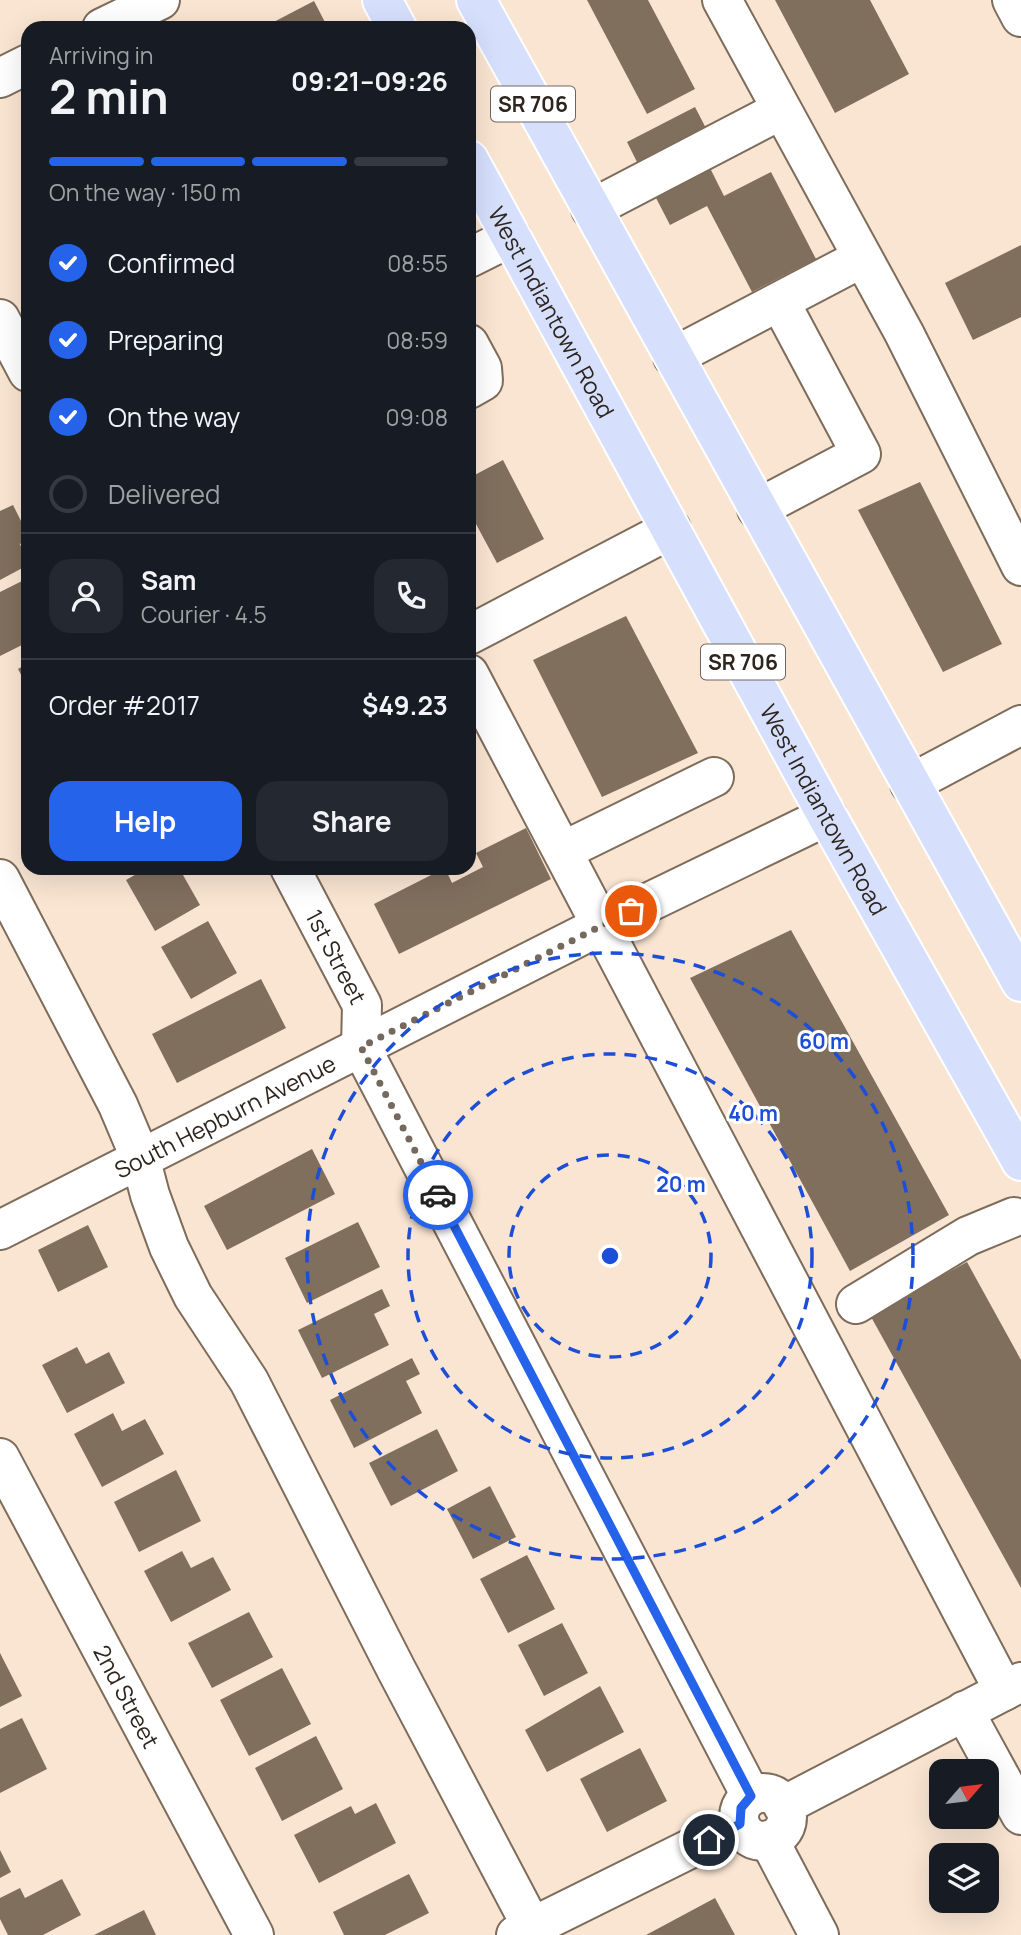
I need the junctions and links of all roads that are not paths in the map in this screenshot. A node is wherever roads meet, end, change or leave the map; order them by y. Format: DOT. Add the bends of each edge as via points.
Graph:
graph roads {
  1 [pos="160,0"];
  2 [pos="382,0"];
  3 [pos="475,0"];
  4 [pos="722,0"];
  5 [pos="1012,0"];
  6 [pos="1021,17"];
  7 [pos="115,19"];
  8 [pos="393,21"];
  9 [pos="21,68"];
  10 [pos="0,78"];
  11 [pos="781,110"];
  12 [pos="476,173"];
  13 [pos="591,209"];
  14 [pos="510,237"];
  15 [pos="476,254"];
  16 [pos="862,258"];
  17 [pos="780,302"];
  18 [pos="476,357"];
  19 [pos="673,357"];
  20 [pos="476,386"];
  21 [pos="757,509"];
  22 [pos="671,530"];
  23 [pos="1021,566"];
  24 [pos="476,631"];
  25 [pos="476,687"];
  26 [pos="1021,725"];
  27 [pos="714,777"];
  28 [pos="910,784"];
  29 [pos="827,816"];
  30 [pos="563,851"];
  31 [pos="294,875"];
  32 [pos="0,879"];
  33 [pos="602,925"];
  34 [pos="1018,968"];
  35 [pos="947,1030"];
  36 [pos="361,1047"];
  37 [pos="1021,1115"];
  38 [pos="140,1157"];
  39 [pos="1021,1161"];
  40 [pos="1014,1217"];
  41 [pos="0,1230"];
  42 [pos="856,1304"];
  43 [pos="0,1458"];
  44 [pos="1013,1687"];
  45 [pos="964,1711"];
  46 [pos="1021,1815"];
  47 [pos="761,1816"];
  48 [pos="524,1931"];
  49 [pos="254,1935"];
  50 [pos="819,1935"];
  1 -- 7 [label="street"];
  2 -- 8 [label="main road"];
  3 -- 13 [label="main road, SR 706"];
  4 -- 11 [label="street"];
  5 -- 6 [label="street"];
  9 -- 10 [label="street"];
  11 -- 13 [label="street"];
  11 -- 16 [label="street"];
  12 -- 14 [label="main road, West Indiantown Road / SR 706"];
  13 -- 19 [label="main road, SR 706"];
  14 -- 15 [label="street"];
  14 -- 22 [label="main road, West Indiantown Road / SR 706"];
  16 -- 17 [label="street"];
  16 -- 23 [label="street"];
  17 -- 19 [label="street"];
  17 -- 21 [label="street" via="861,454"];
  18 -- 20 [label="street" via="483,382"];
  19 -- 21 [label="main road, SR 706"];
  21 -- 28 [label="main road, SR 706"];
  22 -- 24 [label="street"];
  22 -- 29 [label="main road, West Indiantown Road / SR 706"];
  25 -- 30 [label="street"];
  26 -- 28 [label="street"];
  27 -- 30 [label="street"];
  28 -- 34 [label="main road, SR 706"];
  29 -- 33 [label="street, South Hepburn Avenue"];
  29 -- 35 [label="main road, West Indiantown Road / SR 706"];
  30 -- 33 [label="street"];
  31 -- 36 [label="street, 1st Street" via="362,1005"];
  32 -- 38 [label="street" via="55,980"];
  33 -- 36 [label="street, South Hepburn Avenue"];
  33 -- 44 [label="street"];
  35 -- 37 [label="main road" via="1001,1083"];
  35 -- 39 [label="main road, West Indiantown Road / SR 706"];
  36 -- 38 [label="street, South Hepburn Avenue"];
  36 -- 47 [label="street, 1st Street"];
  38 -- 41 [label="street, South Hepburn Avenue"];
  38 -- 48 [label="street" via="149,1195 193,1296 250,1381"];
  40 -- 42 [label="street" via="968,1236"];
  43 -- 49 [label="street, 2nd Street"];
  44 -- 45 [label="street"];
  45 -- 46 [label="street"];
  45 -- 47 [label="street"];
  47 -- 48 [label="street"];
  47 -- 50 [label="street, 1st Street"];
}
